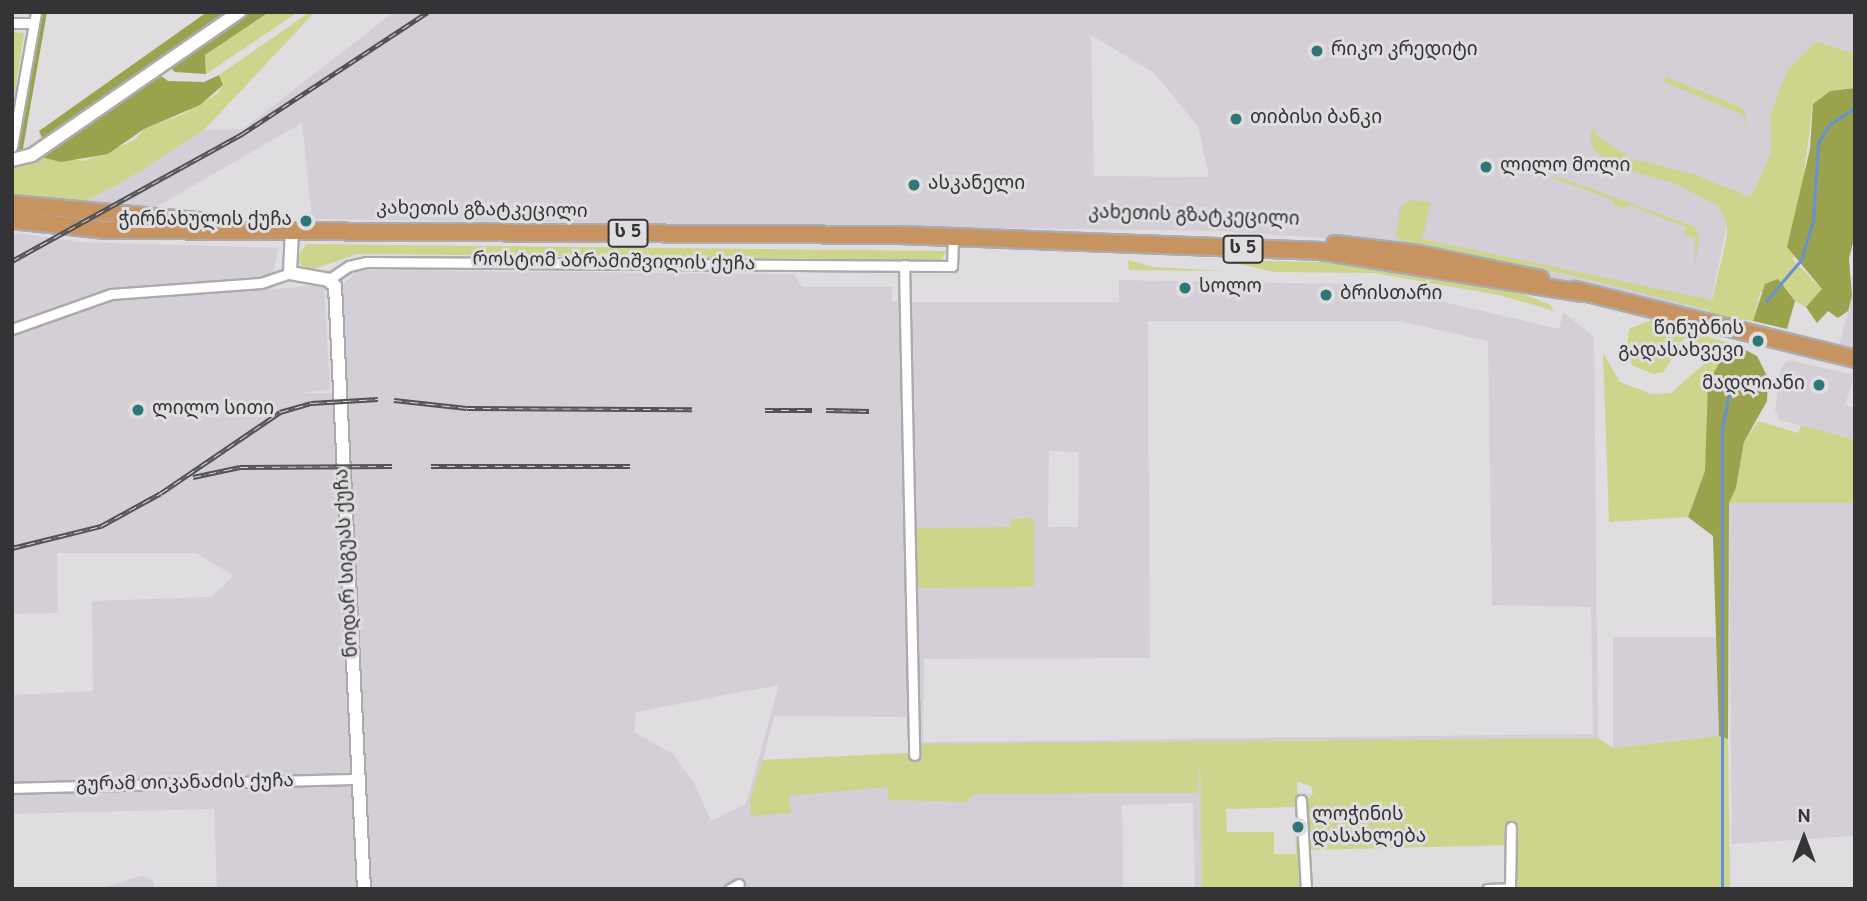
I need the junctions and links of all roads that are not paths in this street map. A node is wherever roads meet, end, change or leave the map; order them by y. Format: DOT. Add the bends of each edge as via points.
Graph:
graph roads {
  1 [pos="36,12"];
  2 [pos="239,12"];
  3 [pos="12,23"];
  4 [pos="34,23"];
  5 [pos="12,148"];
  6 [pos="12,160"];
  7 [pos="12,204"];
  8 [pos="12,220"];
  9 [pos="251,229"];
  10 [pos="292,230"];
  11 [pos="959,237"];
  12 [pos="904,265"];
  13 [pos="290,273"];
  14 [pos="328,280"];
  15 [pos="12,329"];
  16 [pos="1855,359"];
  17 [pos="914,755"];
  18 [pos="358,779"];
  19 [pos="12,788"];
  20 [pos="1301,800"];
  21 [pos="1511,827"];
  22 [pos="364,889"];
  23 [pos="1306,889"];
  24 [pos="1487,889"];
  1 -- 4 [label="street"];
  2 -- 6 [label="street" via="32,155"];
  3 -- 4 [label="street"];
  4 -- 5 [label="street"];
  7 -- 9 [label="highway, კახეთის გზატკეცილი / ს 5" via="102,209"];
  8 -- 9 [label="highway, კახეთის გზატკეცილი / ს 5" via="106,230"];
  9 -- 10 [label="highway, კახეთის გზატკეცილი / ს 5"];
  10 -- 11 [label="highway, კახეთის გზატკეცილი / ს 5"];
  10 -- 13 [label="street"];
  11 -- 12 [label="street, როსტომ აბრამიშვილის ქუჩა" via="952,266"];
  11 -- 16 [label="highway, კახეთის გზატკეცილი / ს 5" via="1093,234 1368,246 1503,270"];
  12 -- 14 [label="street, როსტომ აბრამიშვილის ქუჩა" via="367,262 349,266"];
  12 -- 17 [label="street"];
  13 -- 14 [label="street"];
  13 -- 15 [label="street" via="261,283 111,294"];
  14 -- 18 [label="street, ნოდარ სიგუას ქუჩა" via="335,286"];
  18 -- 19 [label="street, გურამ თიკანაძის ქუჩა"];
  18 -- 22 [label="street, ნოდარ სიგუას ქუჩა"];
  20 -- 23 [label="street"];
  21 -- 24 [label="street" via="1510,888"];
}
